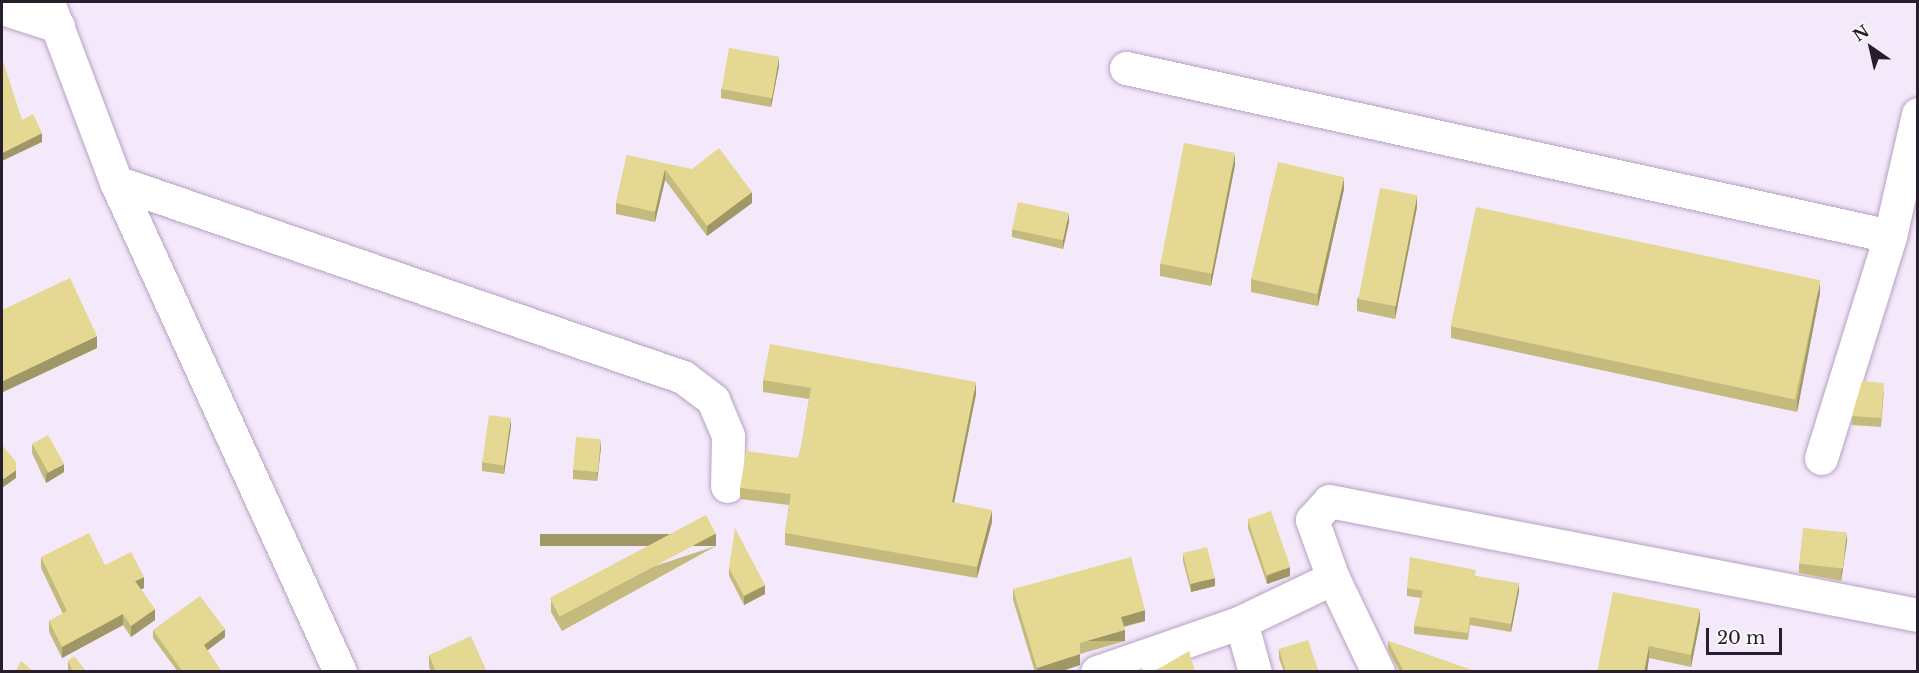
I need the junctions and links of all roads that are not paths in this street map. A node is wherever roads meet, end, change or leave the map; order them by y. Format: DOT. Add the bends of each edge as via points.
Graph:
graph roads {
  1 [pos="2,8"];
  2 [pos="53,14"];
  3 [pos="1126,69"];
  4 [pos="1917,114"];
  5 [pos="116,182"];
  6 [pos="1890,236"];
  7 [pos="1821,458"];
  8 [pos="726,486"];
  9 [pos="1333,578"];
  10 [pos="1917,615"];
  11 [pos="1241,622"];
  12 [pos="331,667"];
  13 [pos="1097,672"];
  14 [pos="1256,672"];
  15 [pos="1378,672"];
  1 -- 2 [label="street"];
  2 -- 5 [label="street"];
  3 -- 6 [label="street"];
  4 -- 6 [label="street"];
  5 -- 8 [label="street" via="683,377 713,400 728,436"];
  5 -- 12 [label="street"];
  6 -- 7 [label="street"];
  9 -- 10 [label="street" via="1312,520 1329,501"];
  9 -- 11 [label="street"];
  9 -- 15 [label="street"];
  11 -- 13 [label="street"];
  11 -- 14 [label="street"];
}
